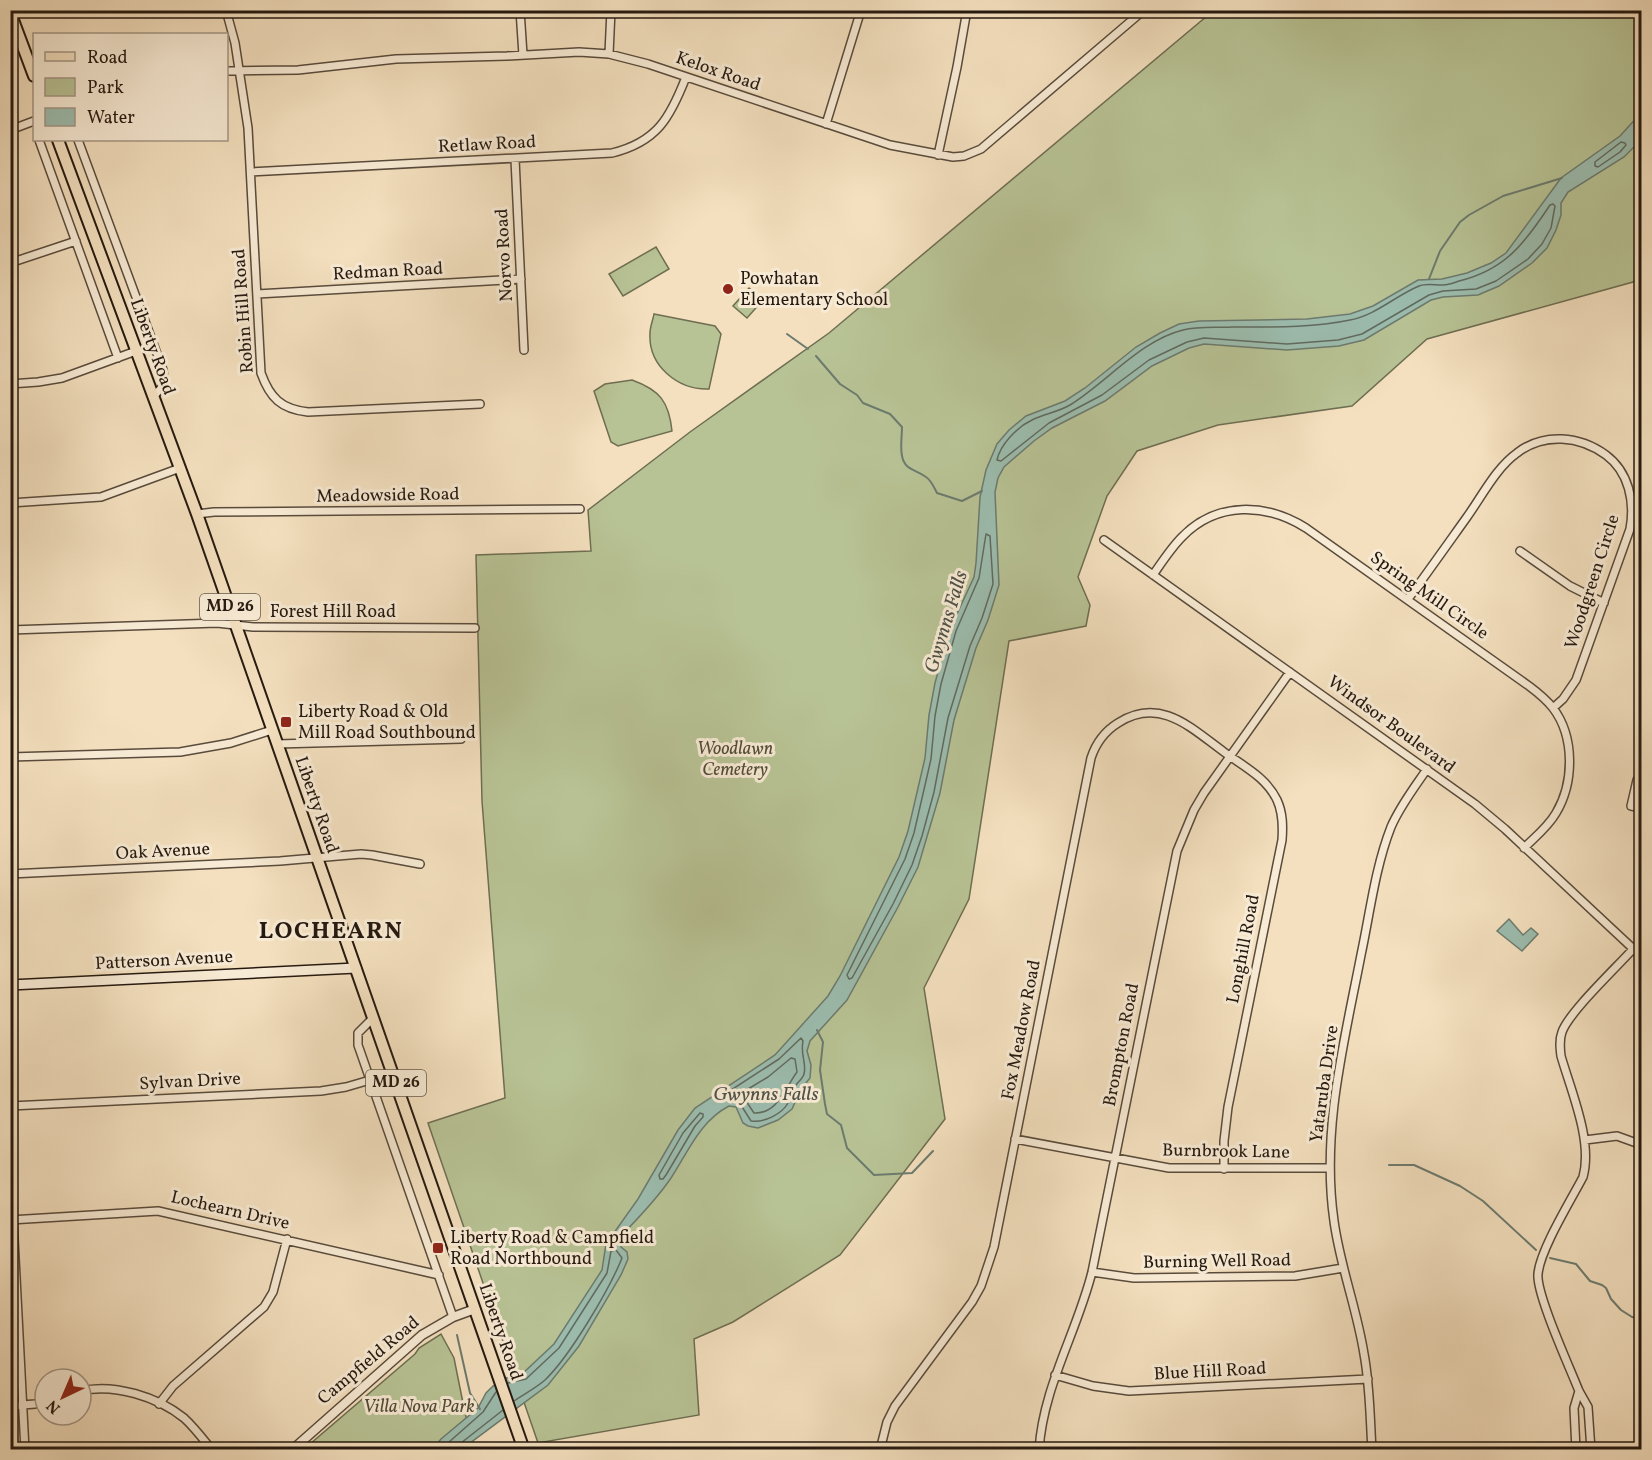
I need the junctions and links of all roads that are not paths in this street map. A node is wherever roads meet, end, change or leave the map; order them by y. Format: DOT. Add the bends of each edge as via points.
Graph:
graph roads {
  1 [pos="226,10"];
  2 [pos="520,10"];
  3 [pos="611,10"];
  4 [pos="861,10"];
  5 [pos="967,10"];
  6 [pos="1144,10"];
  7 [pos="10,12"];
  8 [pos="609,54"];
  9 [pos="523,55"];
  10 [pos="228,71"];
  11 [pos="239,71"];
  12 [pos="33,73"];
  13 [pos="686,77"];
  14 [pos="33,123"];
  15 [pos="826,124"];
  16 [pos="10,130"];
  17 [pos="39,141"];
  18 [pos="58,141"];
  19 [pos="78,141"];
  20 [pos="938,155"];
  21 [pos="515,159"];
  22 [pos="251,172"];
  23 [pos="76,241"];
  24 [pos="10,263"];
  25 [pos="521,279"];
  26 [pos="257,294"];
  27 [pos="136,351"];
  28 [pos="524,351"];
  29 [pos="118,358"];
  30 [pos="10,384"];
  31 [pos="153,397"];
  32 [pos="480,404"];
  33 [pos="180,468"];
  34 [pos="10,503"];
  35 [pos="580,509"];
  36 [pos="197,514"];
  37 [pos="1104,540"];
  38 [pos="1520,551"];
  39 [pos="1154,575"];
  40 [pos="1408,599"];
  41 [pos="1604,603"];
  42 [pos="236,625"];
  43 [pos="475,628"];
  44 [pos="10,630"];
  45 [pos="1290,672"];
  46 [pos="1553,708"];
  47 [pos="272,730"];
  48 [pos="461,740"];
  49 [pos="277,744"];
  50 [pos="1230,756"];
  51 [pos="10,757"];
  52 [pos="1427,769"];
  53 [pos="1641,776"];
  54 [pos="1641,808"];
  55 [pos="1524,848"];
  56 [pos="316,858"];
  57 [pos="420,864"];
  58 [pos="10,874"];
  59 [pos="1633,949"];
  60 [pos="1641,957"];
  61 [pos="356,968"];
  62 [pos="10,985"];
  63 [pos="373,1018"];
  64 [pos="370,1080"];
  65 [pos="10,1107"];
  66 [pos="1015,1139"];
  67 [pos="1585,1140"];
  68 [pos="1641,1145"];
  69 [pos="1115,1159"];
  70 [pos="10,1162"];
  71 [pos="1330,1168"];
  72 [pos="1224,1169"];
  73 [pos="12,1220"];
  74 [pos="287,1239"];
  75 [pos="1343,1268"];
  76 [pos="1092,1272"];
  77 [pos="439,1275"];
  78 [pos="475,1309"];
  79 [pos="453,1317"];
  80 [pos="1055,1375"];
  81 [pos="1368,1379"];
  82 [pos="93,1390"];
  83 [pos="1579,1391"];
  84 [pos="33,1404"];
  85 [pos="159,1404"];
  86 [pos="10,1406"];
  87 [pos="23,1406"];
  88 [pos="25,1449"];
  89 [pos="212,1449"];
  90 [pos="292,1449"];
  91 [pos="524,1449"];
  92 [pos="880,1449"];
  93 [pos="1040,1449"];
  94 [pos="1372,1449"];
  95 [pos="1576,1449"];
  96 [pos="1591,1449"];
  1 -- 11 [label="street, Robin Hill Road"];
  2 -- 9 [label="street"];
  3 -- 8 [label="street"];
  4 -- 15 [label="street"];
  5 -- 20 [label="street"];
  6 -- 20 [label="street, Kelox Road" via="981,149 964,156"];
  7 -- 12 [label="main road"];
  8 -- 9 [label="street, Kelox Road"];
  8 -- 13 [label="street, Kelox Road"];
  9 -- 11 [label="street, Kelox Road" via="396,58 298,70"];
  10 -- 11 [label="street, Kelox Road"];
  11 -- 22 [label="street, Robin Hill Road"];
  13 -- 15 [label="street, Kelox Road"];
  13 -- 21 [label="street, Retlaw Road" via="663,125 628,149"];
  14 -- 16 [label="street"];
  15 -- 20 [label="street, Kelox Road" via="890,145"];
  17 -- 23 [label="street"];
  18 -- 27 [label="main road, Liberty Road / MD 26"];
  19 -- 31 [label="street" via="163,370 164,385"];
  21 -- 22 [label="street, Retlaw Road"];
  21 -- 25 [label="street, Norvo Road"];
  22 -- 26 [label="street, Robin Hill Road"];
  23 -- 24 [label="street"];
  23 -- 29 [label="street"];
  25 -- 26 [label="street, Redman Road"];
  25 -- 28 [label="street, Norvo Road"];
  26 -- 32 [label="street, Robin Hill Road" via="261,373 271,394 289,409 308,412"];
  27 -- 29 [label="street"];
  27 -- 31 [label="main road, Liberty Road / MD 26"];
  29 -- 30 [label="street" via="62,378"];
  31 -- 33 [label="main road, Liberty Road / MD 26"];
  33 -- 34 [label="street" via="100,497"];
  33 -- 36 [label="main road, Liberty Road / MD 26"];
  35 -- 36 [label="street, Meadowside Road"];
  36 -- 42 [label="main road, Liberty Road / MD 26"];
  37 -- 39 [label="street, Windsor Boulevard"];
  38 -- 41 [label="street" via="1570,586"];
  39 -- 40 [label="street, Spring Mill Circle" via="1182,537 1204,520 1236,510 1261,510 1301,524"];
  39 -- 45 [label="street, Windsor Boulevard"];
  40 -- 41 [label="street, Woodgreen Circle" via="1507,462 1528,446 1559,438 1586,443 1611,459 1631,494 1630,529"];
  40 -- 46 [label="street, Spring Mill Circle" via="1529,686"];
  41 -- 46 [label="street, Woodgreen Circle" via="1576,680"];
  42 -- 43 [label="street, Forest Hill Road"];
  42 -- 44 [label="street, Forest Hill Road"];
  42 -- 47 [label="main road, Liberty Road / MD 26"];
  45 -- 50 [label="street, Brompton Road"];
  45 -- 52 [label="street, Windsor Boulevard"];
  46 -- 55 [label="street, Spring Mill Circle" via="1569,752 1567,786 1554,816"];
  47 -- 49 [label="main road, Liberty Road / MD 26"];
  47 -- 51 [label="street" via="231,743 180,752"];
  48 -- 49 [label="street"];
  49 -- 56 [label="main road, Liberty Road / MD 26"];
  50 -- 66 [label="street, Fox Meadow Road" via="1183,722 1154,712 1125,718 1099,741 1092,758"];
  50 -- 69 [label="street, Brompton Road" via="1194,810 1177,851"];
  50 -- 72 [label="street, Longhill Road" via="1272,791 1282,814 1282,840 1228,1107"];
  52 -- 55 [label="street, Windsor Boulevard" via="1490,816"];
  52 -- 71 [label="street, Yataruba Drive" via="1392,825 1380,861 1335,1089"];
  53 -- 54 [label="street" via="1631,806"];
  55 -- 59 [label="street, Windsor Boulevard"];
  56 -- 57 [label="street, Oak Avenue" via="372,855"];
  56 -- 58 [label="street, Oak Avenue"];
  56 -- 61 [label="main road, Liberty Road / MD 26"];
  59 -- 60 [label="street, Windsor Boulevard"];
  59 -- 67 [label="street" via="1562,1032 1561,1056"];
  61 -- 62 [label="main road, Patterson Avenue"];
  61 -- 63 [label="main road, Liberty Road / MD 26"];
  63 -- 64 [label="street" via="357,1038"];
  63 -- 78 [label="main road, Liberty Road / MD 26"];
  64 -- 65 [label="street, Sylvan Drive" via="321,1091"];
  64 -- 77 [label="street"];
  66 -- 69 [label="street, Burnbrook Lane"];
  66 -- 92 [label="street, Fox Meadow Road" via="994,1247 981,1286 895,1406"];
  67 -- 68 [label="street" via="1617,1136"];
  67 -- 83 [label="street" via="1583,1177 1544,1254 1538,1275"];
  69 -- 72 [label="street, Burnbrook Lane" via="1169,1168"];
  69 -- 76 [label="street, Brompton Road"];
  70 -- 73 [label="street"];
  71 -- 72 [label="street, Burnbrook Lane"];
  71 -- 75 [label="street, Yataruba Drive"];
  73 -- 74 [label="street, Lochearn Drive" via="158,1211"];
  73 -- 87 [label="street"];
  74 -- 77 [label="street, Lochearn Drive"];
  74 -- 85 [label="street" via="273,1292 264,1307 172,1386"];
  75 -- 76 [label="street, Burning Well Road" via="1282,1276 1134,1278"];
  75 -- 81 [label="street, Yataruba Drive"];
  76 -- 80 [label="street, Brompton Road"];
  77 -- 79 [label="street"];
  78 -- 79 [label="street, Campfield Road"];
  78 -- 91 [label="main road, Liberty Road / MD 26"];
  79 -- 90 [label="street, Campfield Road" via="422,1335"];
  80 -- 81 [label="street, Blue Hill Road" via="1129,1391"];
  80 -- 93 [label="street, Brompton Road" via="1043,1419"];
  81 -- 94 [label="street, Yataruba Drive"];
  82 -- 85 [label="street" via="123,1391"];
  83 -- 95 [label="street" via="1574,1408"];
  83 -- 96 [label="street" via="1588,1407"];
  84 -- 87 [label="street"];
  85 -- 89 [label="street" via="185,1420"];
  86 -- 87 [label="street"];
  87 -- 88 [label="street"];
}
